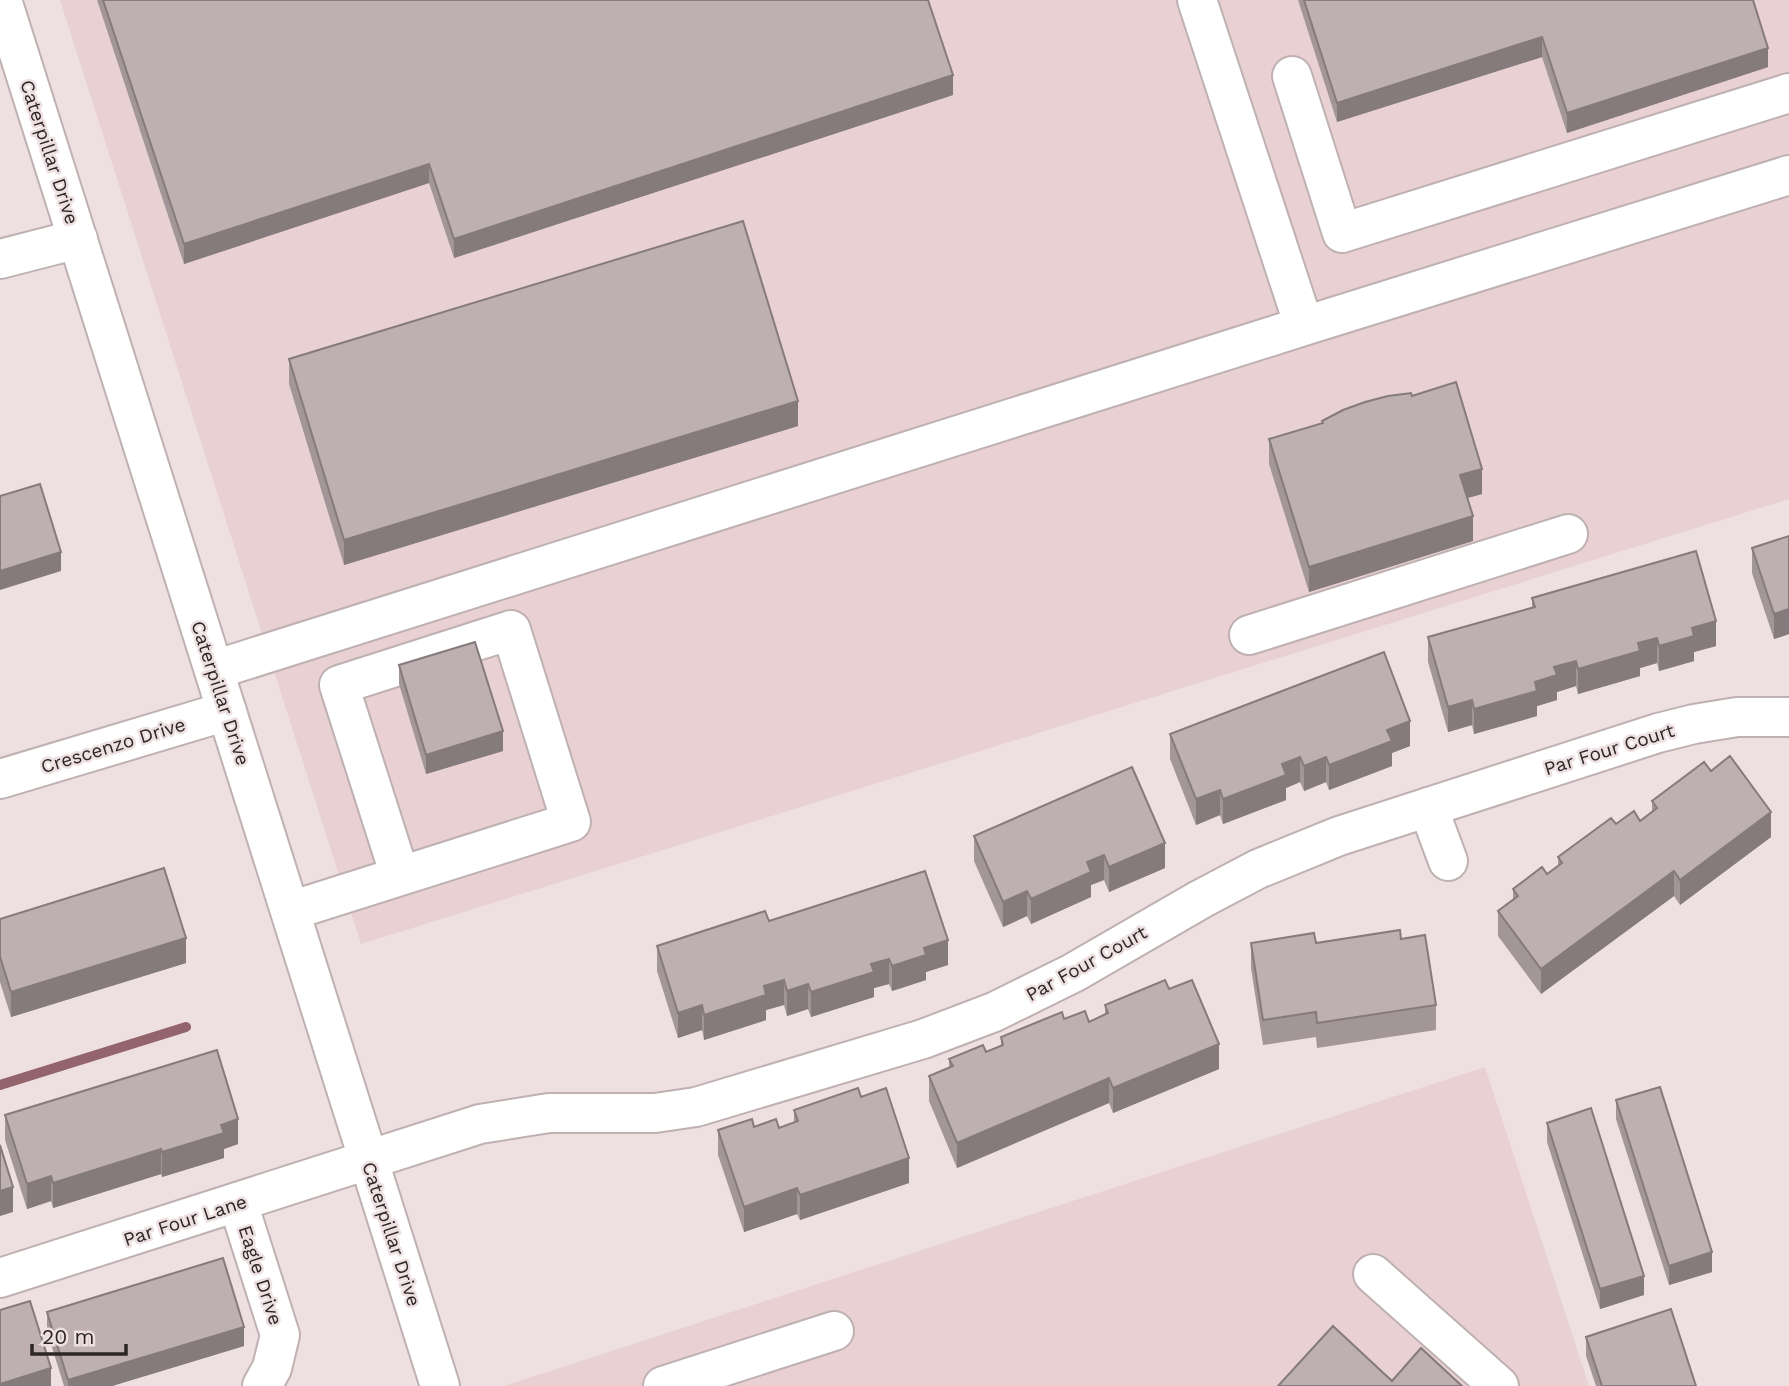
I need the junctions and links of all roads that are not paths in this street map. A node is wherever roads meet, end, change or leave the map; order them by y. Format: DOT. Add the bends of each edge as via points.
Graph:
graph roads {
  1 [pos="2,0"];
  2 [pos="1197,0"];
  3 [pos="1292,76"];
  4 [pos="1789,93"];
  5 [pos="1789,176"];
  6 [pos="78,239"];
  7 [pos="0,259"];
  8 [pos="1304,326"];
  9 [pos="1568,534"];
  10 [pos="1249,635"];
  11 [pos="214,670"];
  12 [pos="227,711"];
  13 [pos="1789,717"];
  14 [pos="0,779"];
  15 [pos="1428,807"];
  16 [pos="1448,861"];
  17 [pos="400,876"];
  18 [pos="290,911"];
  19 [pos="369,1160"];
  20 [pos="238,1203"];
  21 [pos="1373,1274"];
  22 [pos="0,1278"];
  23 [pos="834,1331"];
  24 [pos="262,1386"];
  25 [pos="440,1386"];
  26 [pos="663,1386"];
  27 [pos="1499,1386"];
  1 -- 6 [label="street, Caterpillar Drive"];
  2 -- 8 [label="street"];
  3 -- 4 [label="street" via="1342,233"];
  5 -- 8 [label="street"];
  6 -- 7 [label="street"];
  6 -- 11 [label="street, Caterpillar Drive"];
  8 -- 11 [label="street"];
  9 -- 10 [label="street"];
  11 -- 12 [label="street, Caterpillar Drive"];
  12 -- 14 [label="street, Crescenzo Drive"];
  12 -- 18 [label="street, Caterpillar Drive"];
  13 -- 15 [label="street, Par Four Court" via="1694,723"];
  15 -- 16 [label="street"];
  15 -- 19 [label="street, Par Four Court" via="1258,869 1073,973 994,1012 923,1038 696,1107 654,1113 549,1113 480,1124"];
  17 -- 17 [label="street" via="572,822 511,630 339,685"];
  17 -- 18 [label="street"];
  18 -- 19 [label="street, Caterpillar Drive"];
  19 -- 20 [label="street, Par Four Lane"];
  19 -- 25 [label="street, Caterpillar Drive"];
  20 -- 22 [label="street, Par Four Lane"];
  20 -- 24 [label="street, Eagle Drive" via="280,1335"];
  21 -- 27 [label="street"];
  23 -- 26 [label="street"];
}
